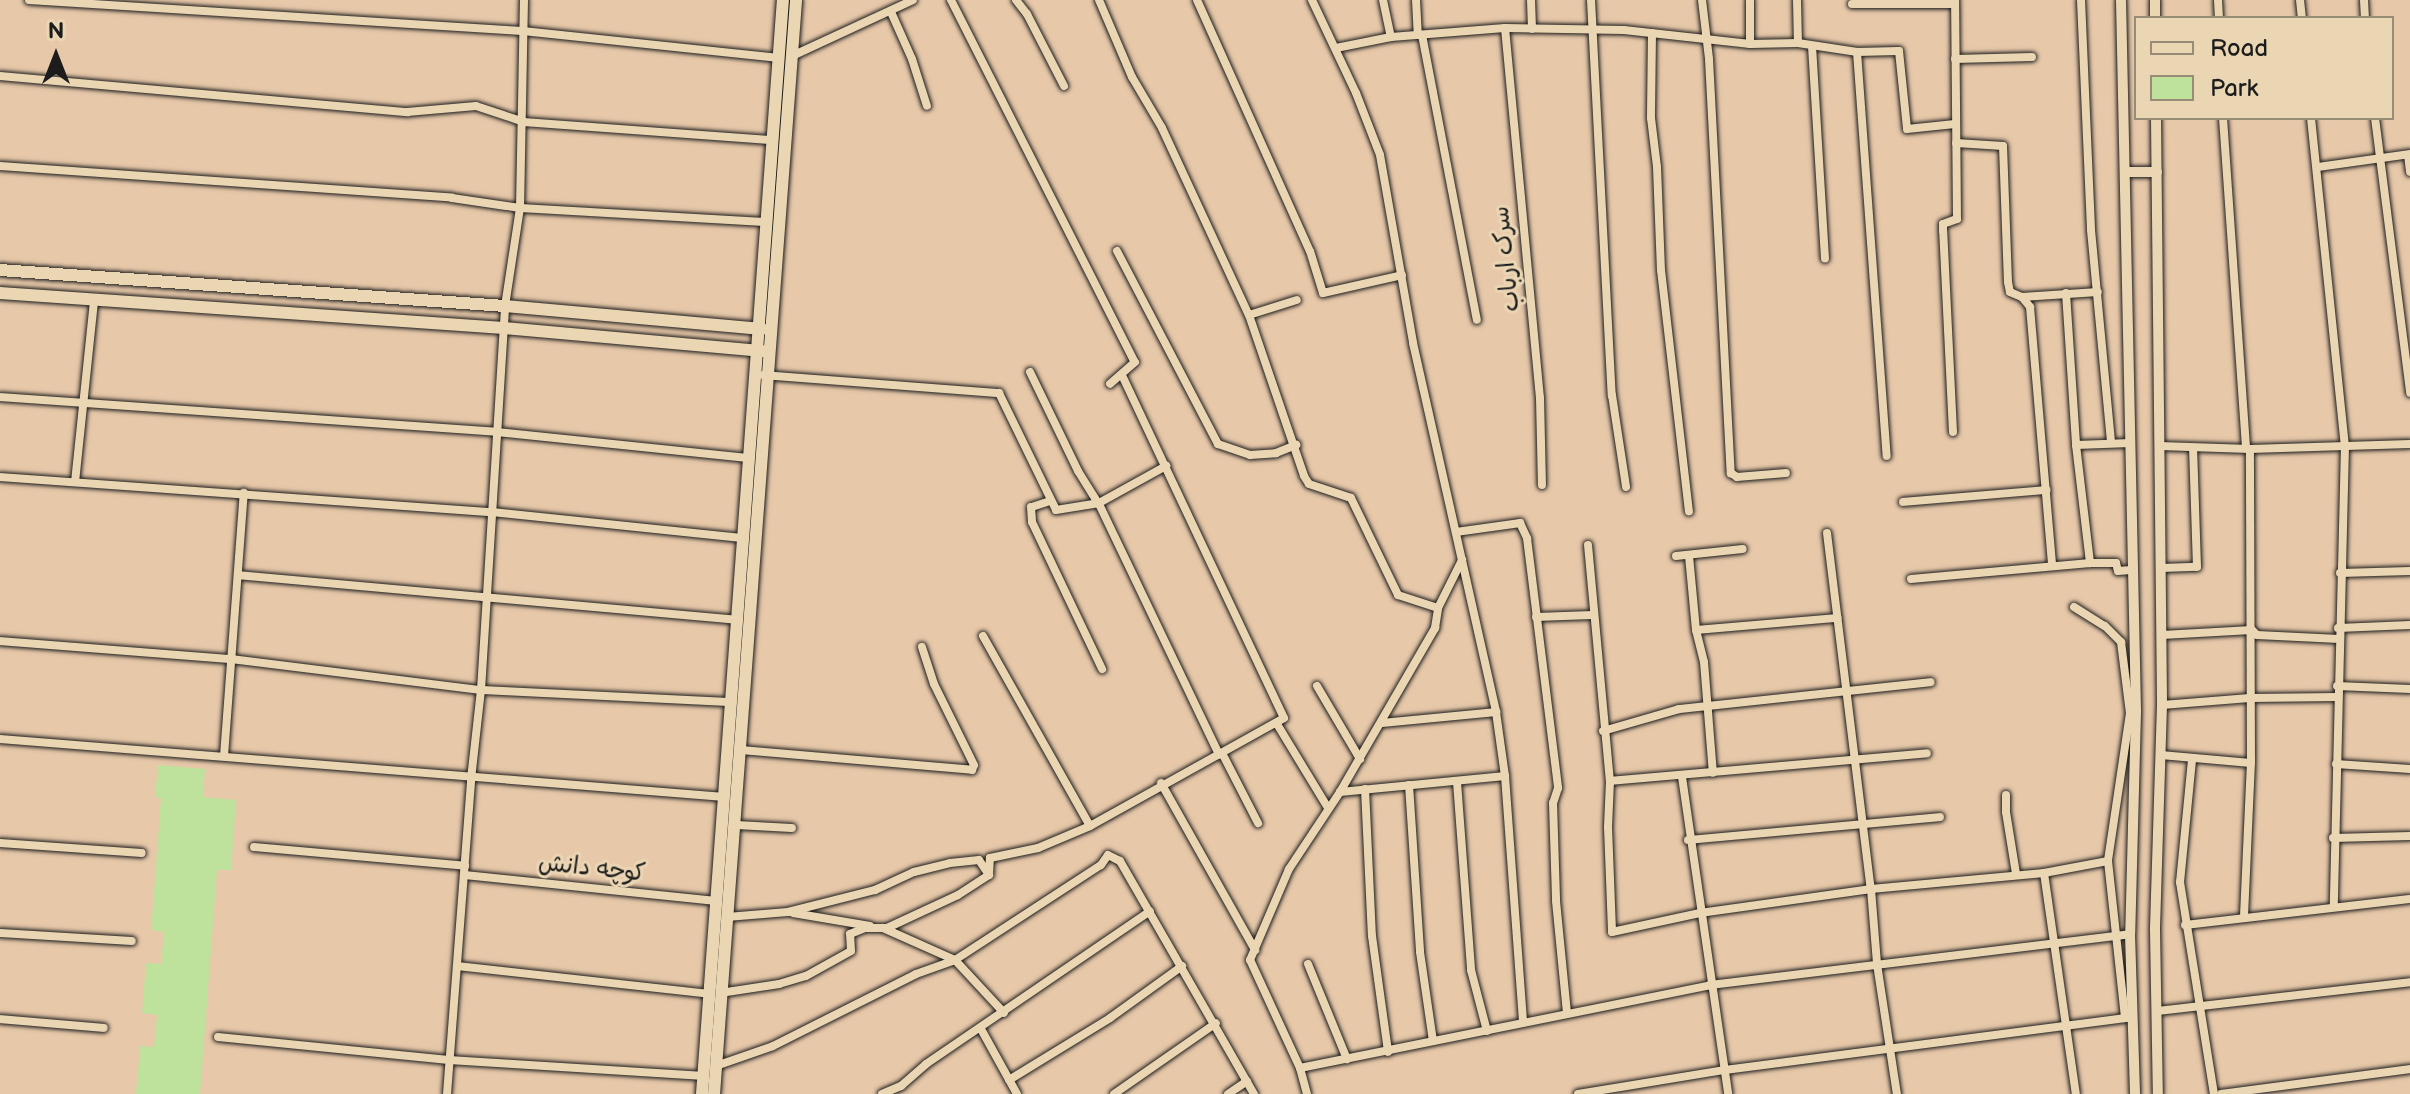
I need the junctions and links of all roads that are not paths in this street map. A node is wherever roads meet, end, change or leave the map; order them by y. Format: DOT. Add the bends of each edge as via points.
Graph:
graph roads {
  1 [pos="29,0"];
  2 [pos="524,0"];
  3 [pos="783,0"];
  4 [pos="796,0"];
  5 [pos="913,0"];
  6 [pos="951,0"];
  7 [pos="1016,0"];
  8 [pos="1099,0"];
  9 [pos="1197,0"];
  10 [pos="1312,0"];
  11 [pos="1383,0"];
  12 [pos="1416,0"];
  13 [pos="1531,0"];
  14 [pos="1591,0"];
  15 [pos="1702,0"];
  16 [pos="1750,0"];
  17 [pos="1797,0"];
  18 [pos="2081,0"];
  19 [pos="2121,0"];
  20 [pos="1955,2"];
  21 [pos="126,3"];
  22 [pos="1852,4"];
  23 [pos="891,12"];
  24 [pos="1505,28"];
  25 [pos="1532,29"];
  26 [pos="1591,29"];
  27 [pos="522,31"];
  28 [pos="1652,33"];
  29 [pos="1420,35"];
  30 [pos="1391,37"];
  31 [pos="1704,39"];
  32 [pos="1798,43"];
  33 [pos="1750,44"];
  34 [pos="1812,46"];
  35 [pos="1336,48"];
  36 [pos="1857,52"];
  37 [pos="792,56"];
  38 [pos="2032,57"];
  39 [pos="778,58"];
  40 [pos="1955,59"];
  41 [pos="0,76"];
  42 [pos="1064,86"];
  43 [pos="927,106"];
  44 [pos="2156,120"];
  45 [pos="2223,120"];
  46 [pos="2311,120"];
  47 [pos="2375,120"];
  48 [pos="524,122"];
  49 [pos="1955,124"];
  50 [pos="772,140"];
  51 [pos="1956,143"];
  52 [pos="2409,154"];
  53 [pos="2381,158"];
  54 [pos="0,166"];
  55 [pos="2318,167"];
  56 [pos="2125,172"];
  57 [pos="2157,172"];
  58 [pos="2410,172"];
  59 [pos="520,208"];
  60 [pos="765,222"];
  61 [pos="1117,251"];
  62 [pos="1825,259"];
  63 [pos="0,270"];
  64 [pos="1402,275"];
  65 [pos="2098,292"];
  66 [pos="0,293"];
  67 [pos="2066,293"];
  68 [pos="2022,297"];
  69 [pos="94,300"];
  70 [pos="1297,300"];
  71 [pos="505,306"];
  72 [pos="1249,315"];
  73 [pos="1477,320"];
  74 [pos="504,328"];
  75 [pos="763,329"];
  76 [pos="762,351"];
  77 [pos="1030,372"];
  78 [pos="760,374"];
  79 [pos="1123,377"];
  80 [pos="1110,384"];
  81 [pos="2410,393"];
  82 [pos="0,397"];
  83 [pos="86,401"];
  84 [pos="496,432"];
  85 [pos="1953,432"];
  86 [pos="2111,442"];
  87 [pos="2131,443"];
  88 [pos="2410,444"];
  89 [pos="1296,445"];
  90 [pos="2076,445"];
  91 [pos="2160,446"];
  92 [pos="2345,446"];
  93 [pos="2193,448"];
  94 [pos="2248,448"];
  95 [pos="1887,456"];
  96 [pos="749,458"];
  97 [pos="1166,466"];
  98 [pos="1786,473"];
  99 [pos="0,477"];
  100 [pos="75,482"];
  101 [pos="1542,485"];
  102 [pos="1626,487"];
  103 [pos="2046,490"];
  104 [pos="244,493"];
  105 [pos="1050,501"];
  106 [pos="1903,502"];
  107 [pos="1099,503"];
  108 [pos="1689,511"];
  109 [pos="491,512"];
  110 [pos="1456,532"];
  111 [pos="1827,533"];
  112 [pos="743,538"];
  113 [pos="1588,545"];
  114 [pos="1743,549"];
  115 [pos="1676,556"];
  116 [pos="1689,556"];
  117 [pos="1462,559"];
  118 [pos="2090,563"];
  119 [pos="2052,566"];
  120 [pos="2161,568"];
  121 [pos="2131,570"];
  122 [pos="2410,571"];
  123 [pos="2340,573"];
  124 [pos="238,575"];
  125 [pos="1911,579"];
  126 [pos="484,596"];
  127 [pos="2074,607"];
  128 [pos="1438,608"];
  129 [pos="1592,615"];
  130 [pos="1536,617"];
  131 [pos="1837,618"];
  132 [pos="738,620"];
  133 [pos="2410,625"];
  134 [pos="2338,628"];
  135 [pos="1696,630"];
  136 [pos="2252,630"];
  137 [pos="2162,635"];
  138 [pos="983,636"];
  139 [pos="2339,639"];
  140 [pos="0,641"];
  141 [pos="922,647"];
  142 [pos="231,659"];
  143 [pos="1102,669"];
  144 [pos="1931,682"];
  145 [pos="1317,686"];
  146 [pos="2337,686"];
  147 [pos="2410,689"];
  148 [pos="481,690"];
  149 [pos="1845,691"];
  150 [pos="2338,697"];
  151 [pos="2250,698"];
  152 [pos="730,702"];
  153 [pos="1706,705"];
  154 [pos="2162,705"];
  155 [pos="1496,712"];
  156 [pos="1382,723"];
  157 [pos="1277,724"];
  158 [pos="1603,731"];
  159 [pos="0,739"];
  160 [pos="741,750"];
  161 [pos="1927,753"];
  162 [pos="1221,754"];
  163 [pos="2161,755"];
  164 [pos="224,756"];
  165 [pos="1360,759"];
  166 [pos="1856,759"];
  167 [pos="2192,760"];
  168 [pos="2251,763"];
  169 [pos="2336,764"];
  170 [pos="2410,769"];
  171 [pos="1713,773"];
  172 [pos="1505,776"];
  173 [pos="1682,777"];
  174 [pos="471,779"];
  175 [pos="1610,781"];
  176 [pos="1457,782"];
  177 [pos="1161,783"];
  178 [pos="1409,785"];
  179 [pos="1365,789"];
  180 [pos="1340,792"];
  181 [pos="2006,795"];
  182 [pos="725,797"];
  183 [pos="1328,808"];
  184 [pos="1940,817"];
  185 [pos="1258,823"];
  186 [pos="736,825"];
  187 [pos="1090,826"];
  188 [pos="1863,826"];
  189 [pos="792,828"];
  190 [pos="2410,836"];
  191 [pos="2333,838"];
  192 [pos="1688,840"];
  193 [pos="0,843"];
  194 [pos="254,847"];
  195 [pos="142,853"];
  196 [pos="2108,861"];
  197 [pos="465,871"];
  198 [pos="2044,873"];
  199 [pos="2016,874"];
  200 [pos="989,875"];
  201 [pos="1871,889"];
  202 [pos="2410,899"];
  203 [pos="715,901"];
  204 [pos="2334,907"];
  205 [pos="1150,911"];
  206 [pos="788,912"];
  207 [pos="1700,913"];
  208 [pos="2244,916"];
  209 [pos="727,917"];
  210 [pos="2185,925"];
  211 [pos="887,928"];
  212 [pos="0,933"];
  213 [pos="2130,934"];
  214 [pos="2115,936"];
  215 [pos="132,941"];
  216 [pos="2052,945"];
  217 [pos="1255,950"];
  218 [pos="955,960"];
  219 [pos="1308,964"];
  220 [pos="1877,964"];
  221 [pos="457,966"];
  222 [pos="1182,966"];
  223 [pos="2410,982"];
  224 [pos="1710,985"];
  225 [pos="715,993"];
  226 [pos="2201,1007"];
  227 [pos="2157,1011"];
  228 [pos="1004,1013"];
  229 [pos="1567,1013"];
  230 [pos="2128,1017"];
  231 [pos="0,1019"];
  232 [pos="1523,1022"];
  233 [pos="1216,1023"];
  234 [pos="2065,1024"];
  235 [pos="104,1028"];
  236 [pos="981,1029"];
  237 [pos="1487,1031"];
  238 [pos="218,1037"];
  239 [pos="1433,1041"];
  240 [pos="1891,1048"];
  241 [pos="1388,1052"];
  242 [pos="1347,1059"];
  243 [pos="449,1060"];
  244 [pos="716,1066"];
  245 [pos="1300,1068"];
  246 [pos="2410,1069"];
  247 [pos="1725,1070"];
  248 [pos="704,1076"];
  249 [pos="1009,1080"];
  250 [pos="1247,1081"];
  251 [pos="903,1090"];
  252 [pos="1303,1092"];
  253 [pos="447,1094"];
  254 [pos="702,1094"];
  255 [pos="714,1094"];
  256 [pos="882,1094"];
  257 [pos="1017,1094"];
  258 [pos="1114,1094"];
  259 [pos="1228,1094"];
  260 [pos="1254,1094"];
  261 [pos="1578,1094"];
  262 [pos="1728,1094"];
  263 [pos="1897,1094"];
  264 [pos="2076,1094"];
  265 [pos="2135,1094"];
  266 [pos="2158,1094"];
  267 [pos="2214,1094"];
  268 [pos="2221,1094"];
  1 -- 21 [label="street"];
  2 -- 27 [label="street"];
  3 -- 39 [label="main road"];
  4 -- 37 [label="main road"];
  5 -- 23 [label="street"];
  6 -- 79 [label="street" via="1135,362"];
  7 -- 42 [label="street"];
  8 -- 72 [label="street"];
  9 -- 64 [label="street" via="1310,251 1323,293"];
  10 -- 35 [label="street"];
  11 -- 30 [label="street"];
  12 -- 29 [label="street"];
  13 -- 25 [label="street"];
  14 -- 26 [label="street"];
  15 -- 31 [label="street"];
  16 -- 33 [label="street"];
  17 -- 32 [label="street"];
  18 -- 65 [label="street"];
  19 -- 56 [label="street"];
  20 -- 22 [label="street"];
  20 -- 40 [label="street"];
  21 -- 27 [label="street"];
  23 -- 37 [label="street"];
  23 -- 43 [label="street"];
  24 -- 25 [label="street"];
  24 -- 29 [label="street"];
  24 -- 101 [label="street, سرک ارباب" via="1540,398"];
  25 -- 26 [label="street"];
  26 -- 28 [label="street"];
  26 -- 102 [label="street" via="1612,395"];
  27 -- 39 [label="street"];
  27 -- 48 [label="street"];
  28 -- 31 [label="street"];
  28 -- 108 [label="street" via="1651,118 1662,284"];
  29 -- 30 [label="street"];
  29 -- 73 [label="street"];
  30 -- 35 [label="street"];
  31 -- 33 [label="street"];
  31 -- 98 [label="street" via="1731,473"];
  32 -- 33 [label="street"];
  32 -- 34 [label="street"];
  34 -- 36 [label="street"];
  34 -- 62 [label="street"];
  35 -- 64 [label="street" via="1380,155"];
  36 -- 49 [label="street" via="1901,53 1907,129"];
  36 -- 95 [label="street"];
  37 -- 75 [label="main road"];
  38 -- 40 [label="street"];
  39 -- 50 [label="main road"];
  40 -- 49 [label="street"];
  41 -- 48 [label="street" via="407,112 476,106"];
  44 -- 57 [label="street"];
  45 -- 94 [label="street"];
  46 -- 55 [label="street"];
  47 -- 53 [label="street"];
  48 -- 50 [label="street"];
  48 -- 59 [label="street"];
  49 -- 51 [label="street"];
  50 -- 60 [label="main road"];
  51 -- 68 [label="street" via="2003,146 2008,282 2010,292"];
  51 -- 85 [label="street" via="1957,219 1943,224"];
  52 -- 53 [label="street"];
  52 -- 58 [label="street"];
  53 -- 55 [label="street"];
  53 -- 81 [label="street"];
  54 -- 59 [label="street" via="452,198"];
  55 -- 92 [label="street"];
  56 -- 57 [label="street"];
  56 -- 87 [label="street"];
  57 -- 91 [label="street"];
  59 -- 60 [label="street"];
  59 -- 71 [label="street"];
  60 -- 75 [label="main road"];
  61 -- 89 [label="street" via="1218,444 1250,455"];
  63 -- 71 [label="main road"];
  64 -- 110 [label="street"];
  65 -- 67 [label="street"];
  65 -- 86 [label="street"];
  66 -- 69 [label="main road"];
  67 -- 68 [label="street"];
  67 -- 90 [label="street"];
  68 -- 103 [label="street" via="2030,307"];
  69 -- 74 [label="main road"];
  69 -- 83 [label="street"];
  70 -- 72 [label="street"];
  71 -- 74 [label="street"];
  71 -- 75 [label="main road"];
  72 -- 89 [label="street"];
  74 -- 76 [label="main road"];
  74 -- 84 [label="street"];
  75 -- 76 [label="main road"];
  76 -- 78 [label="main road"];
  77 -- 107 [label="street"];
  78 -- 96 [label="main road"];
  78 -- 105 [label="street" via="999,393"];
  78 -- 160 [label="main road"];
  79 -- 80 [label="street"];
  79 -- 97 [label="street"];
  82 -- 83 [label="street"];
  83 -- 84 [label="street"];
  83 -- 100 [label="street"];
  84 -- 96 [label="street"];
  84 -- 109 [label="street"];
  86 -- 87 [label="street"];
  86 -- 90 [label="street"];
  87 -- 121 [label="street"];
  88 -- 92 [label="street"];
  89 -- 128 [label="street" via="1309,484 1351,498 1398,595"];
  90 -- 118 [label="street"];
  91 -- 93 [label="street"];
  91 -- 120 [label="street"];
  92 -- 94 [label="street"];
  92 -- 123 [label="street"];
  93 -- 94 [label="street"];
  93 -- 120 [label="street" via="2197,567"];
  94 -- 136 [label="street"];
  96 -- 112 [label="main road"];
  97 -- 107 [label="street"];
  97 -- 157 [label="street" via="1284,718"];
  99 -- 100 [label="street"];
  100 -- 104 [label="street"];
  103 -- 106 [label="street"];
  103 -- 119 [label="street"];
  104 -- 109 [label="street"];
  104 -- 124 [label="street"];
  105 -- 107 [label="street" via="1056,510"];
  105 -- 143 [label="street" via="1031,507 1032,522"];
  107 -- 162 [label="street"];
  109 -- 112 [label="street"];
  109 -- 126 [label="street"];
  110 -- 117 [label="street"];
  110 -- 130 [label="street" via="1520,523 1527,538"];
  111 -- 131 [label="street"];
  112 -- 132 [label="main road"];
  113 -- 129 [label="street"];
  114 -- 116 [label="street"];
  115 -- 116 [label="street"];
  116 -- 135 [label="street"];
  117 -- 128 [label="street"];
  117 -- 155 [label="street"];
  118 -- 119 [label="street"];
  118 -- 121 [label="street" via="2116,563 2118,571"];
  119 -- 125 [label="street"];
  120 -- 137 [label="street"];
  121 -- 213 [label="street" via="2136,712"];
  122 -- 123 [label="street"];
  123 -- 134 [label="street"];
  124 -- 126 [label="street"];
  124 -- 142 [label="street"];
  126 -- 132 [label="street"];
  126 -- 148 [label="street"];
  127 -- 196 [label="street" via="2121,642 2130,713"];
  128 -- 156 [label="street" via="1435,628"];
  129 -- 130 [label="street"];
  129 -- 158 [label="street"];
  130 -- 229 [label="street" via="1558,788 1553,803 1556,901"];
  131 -- 135 [label="street"];
  131 -- 149 [label="street"];
  132 -- 152 [label="main road"];
  133 -- 134 [label="street"];
  134 -- 139 [label="street"];
  135 -- 153 [label="street"];
  136 -- 137 [label="street"];
  136 -- 139 [label="street" via="2257,635"];
  136 -- 151 [label="street"];
  137 -- 154 [label="street"];
  138 -- 187 [label="street"];
  139 -- 146 [label="street"];
  140 -- 142 [label="street"];
  141 -- 160 [label="street" via="972,770"];
  142 -- 148 [label="street"];
  142 -- 164 [label="street"];
  144 -- 149 [label="street"];
  145 -- 165 [label="street"];
  146 -- 147 [label="street"];
  146 -- 150 [label="street"];
  148 -- 152 [label="street"];
  148 -- 174 [label="street"];
  149 -- 153 [label="street"];
  149 -- 166 [label="street"];
  150 -- 151 [label="street"];
  150 -- 169 [label="street"];
  151 -- 154 [label="street"];
  151 -- 168 [label="street"];
  152 -- 182 [label="main road"];
  153 -- 158 [label="street"];
  153 -- 171 [label="street"];
  154 -- 163 [label="street"];
  155 -- 156 [label="street"];
  155 -- 172 [label="street"];
  156 -- 165 [label="street"];
  157 -- 162 [label="street"];
  157 -- 183 [label="street"];
  158 -- 175 [label="street"];
  159 -- 164 [label="street"];
  160 -- 186 [label="main road"];
  161 -- 166 [label="street"];
  162 -- 177 [label="street"];
  162 -- 185 [label="street"];
  163 -- 167 [label="street"];
  163 -- 227 [label="street"];
  164 -- 174 [label="street"];
  165 -- 180 [label="street"];
  166 -- 171 [label="street"];
  166 -- 188 [label="street"];
  167 -- 168 [label="street"];
  167 -- 210 [label="street" via="2179,868"];
  168 -- 208 [label="street"];
  169 -- 170 [label="street"];
  169 -- 191 [label="street"];
  171 -- 173 [label="street"];
  172 -- 176 [label="street"];
  172 -- 232 [label="street"];
  173 -- 175 [label="street"];
  173 -- 192 [label="street"];
  174 -- 182 [label="street"];
  174 -- 197 [label="street"];
  175 -- 207 [label="street" via="1612,932"];
  176 -- 178 [label="street"];
  176 -- 237 [label="street" via="1471,970"];
  177 -- 187 [label="street"];
  177 -- 217 [label="street"];
  178 -- 179 [label="street"];
  178 -- 239 [label="street" via="1420,952"];
  179 -- 180 [label="street"];
  179 -- 241 [label="street" via="1372,936"];
  180 -- 183 [label="street"];
  181 -- 199 [label="street"];
  182 -- 203 [label="main road"];
  183 -- 217 [label="street" via="1289,869"];
  184 -- 188 [label="street"];
  186 -- 189 [label="street"];
  186 -- 209 [label="main road"];
  187 -- 200 [label="street" via="1038,848 990,858"];
  188 -- 192 [label="street"];
  188 -- 201 [label="street"];
  190 -- 191 [label="street"];
  191 -- 204 [label="street"];
  192 -- 207 [label="street"];
  193 -- 195 [label="street"];
  194 -- 197 [label="street, کوچه دانش"];
  196 -- 198 [label="street"];
  196 -- 214 [label="street"];
  197 -- 203 [label="street, کوچه دانش"];
  197 -- 221 [label="street"];
  198 -- 199 [label="street"];
  198 -- 216 [label="street"];
  199 -- 201 [label="street"];
  200 -- 206 [label="street" via="979,860 950,863 875,890"];
  200 -- 211 [label="street"];
  201 -- 207 [label="street"];
  201 -- 220 [label="street"];
  202 -- 204 [label="street"];
  203 -- 225 [label="main road"];
  204 -- 208 [label="street"];
  205 -- 218 [label="street" via="1120,861 1108,855 1101,865"];
  205 -- 222 [label="street"];
  205 -- 228 [label="street"];
  206 -- 209 [label="street"];
  206 -- 211 [label="street"];
  207 -- 224 [label="street"];
  208 -- 210 [label="street"];
  209 -- 225 [label="main road"];
  210 -- 226 [label="street"];
  211 -- 218 [label="street"];
  211 -- 225 [label="street" via="850,934 851,951 806,976"];
  212 -- 215 [label="street"];
  213 -- 214 [label="street"];
  213 -- 230 [label="street"];
  214 -- 216 [label="street"];
  214 -- 230 [label="street"];
  216 -- 220 [label="street"];
  216 -- 234 [label="street"];
  217 -- 245 [label="street" via="1250,960"];
  218 -- 228 [label="street"];
  218 -- 244 [label="street" via="916,974 773,1046"];
  219 -- 242 [label="street"];
  220 -- 224 [label="street"];
  220 -- 240 [label="street"];
  221 -- 225 [label="street"];
  221 -- 243 [label="street"];
  222 -- 233 [label="street"];
  222 -- 249 [label="street"];
  223 -- 226 [label="street"];
  224 -- 229 [label="street"];
  224 -- 247 [label="street"];
  225 -- 244 [label="main road"];
  225 -- 248 [label="main road"];
  226 -- 227 [label="street"];
  226 -- 267 [label="street"];
  227 -- 266 [label="street"];
  228 -- 236 [label="street"];
  229 -- 232 [label="street"];
  230 -- 234 [label="street"];
  230 -- 265 [label="street"];
  231 -- 235 [label="street"];
  232 -- 237 [label="street"];
  233 -- 250 [label="street"];
  233 -- 258 [label="street"];
  234 -- 240 [label="street"];
  234 -- 264 [label="street"];
  236 -- 249 [label="street"];
  236 -- 251 [label="street" via="926,1064"];
  237 -- 239 [label="street"];
  238 -- 243 [label="street"];
  239 -- 241 [label="street"];
  240 -- 247 [label="street"];
  240 -- 263 [label="street"];
  241 -- 242 [label="street"];
  242 -- 245 [label="street"];
  243 -- 248 [label="street"];
  243 -- 253 [label="street"];
  244 -- 255 [label="main road"];
  245 -- 252 [label="street"];
  246 -- 268 [label="street"];
  247 -- 261 [label="street"];
  247 -- 262 [label="street"];
  248 -- 254 [label="main road"];
  249 -- 257 [label="street"];
  250 -- 259 [label="street"];
  250 -- 260 [label="street"];
  251 -- 256 [label="street"];
}
